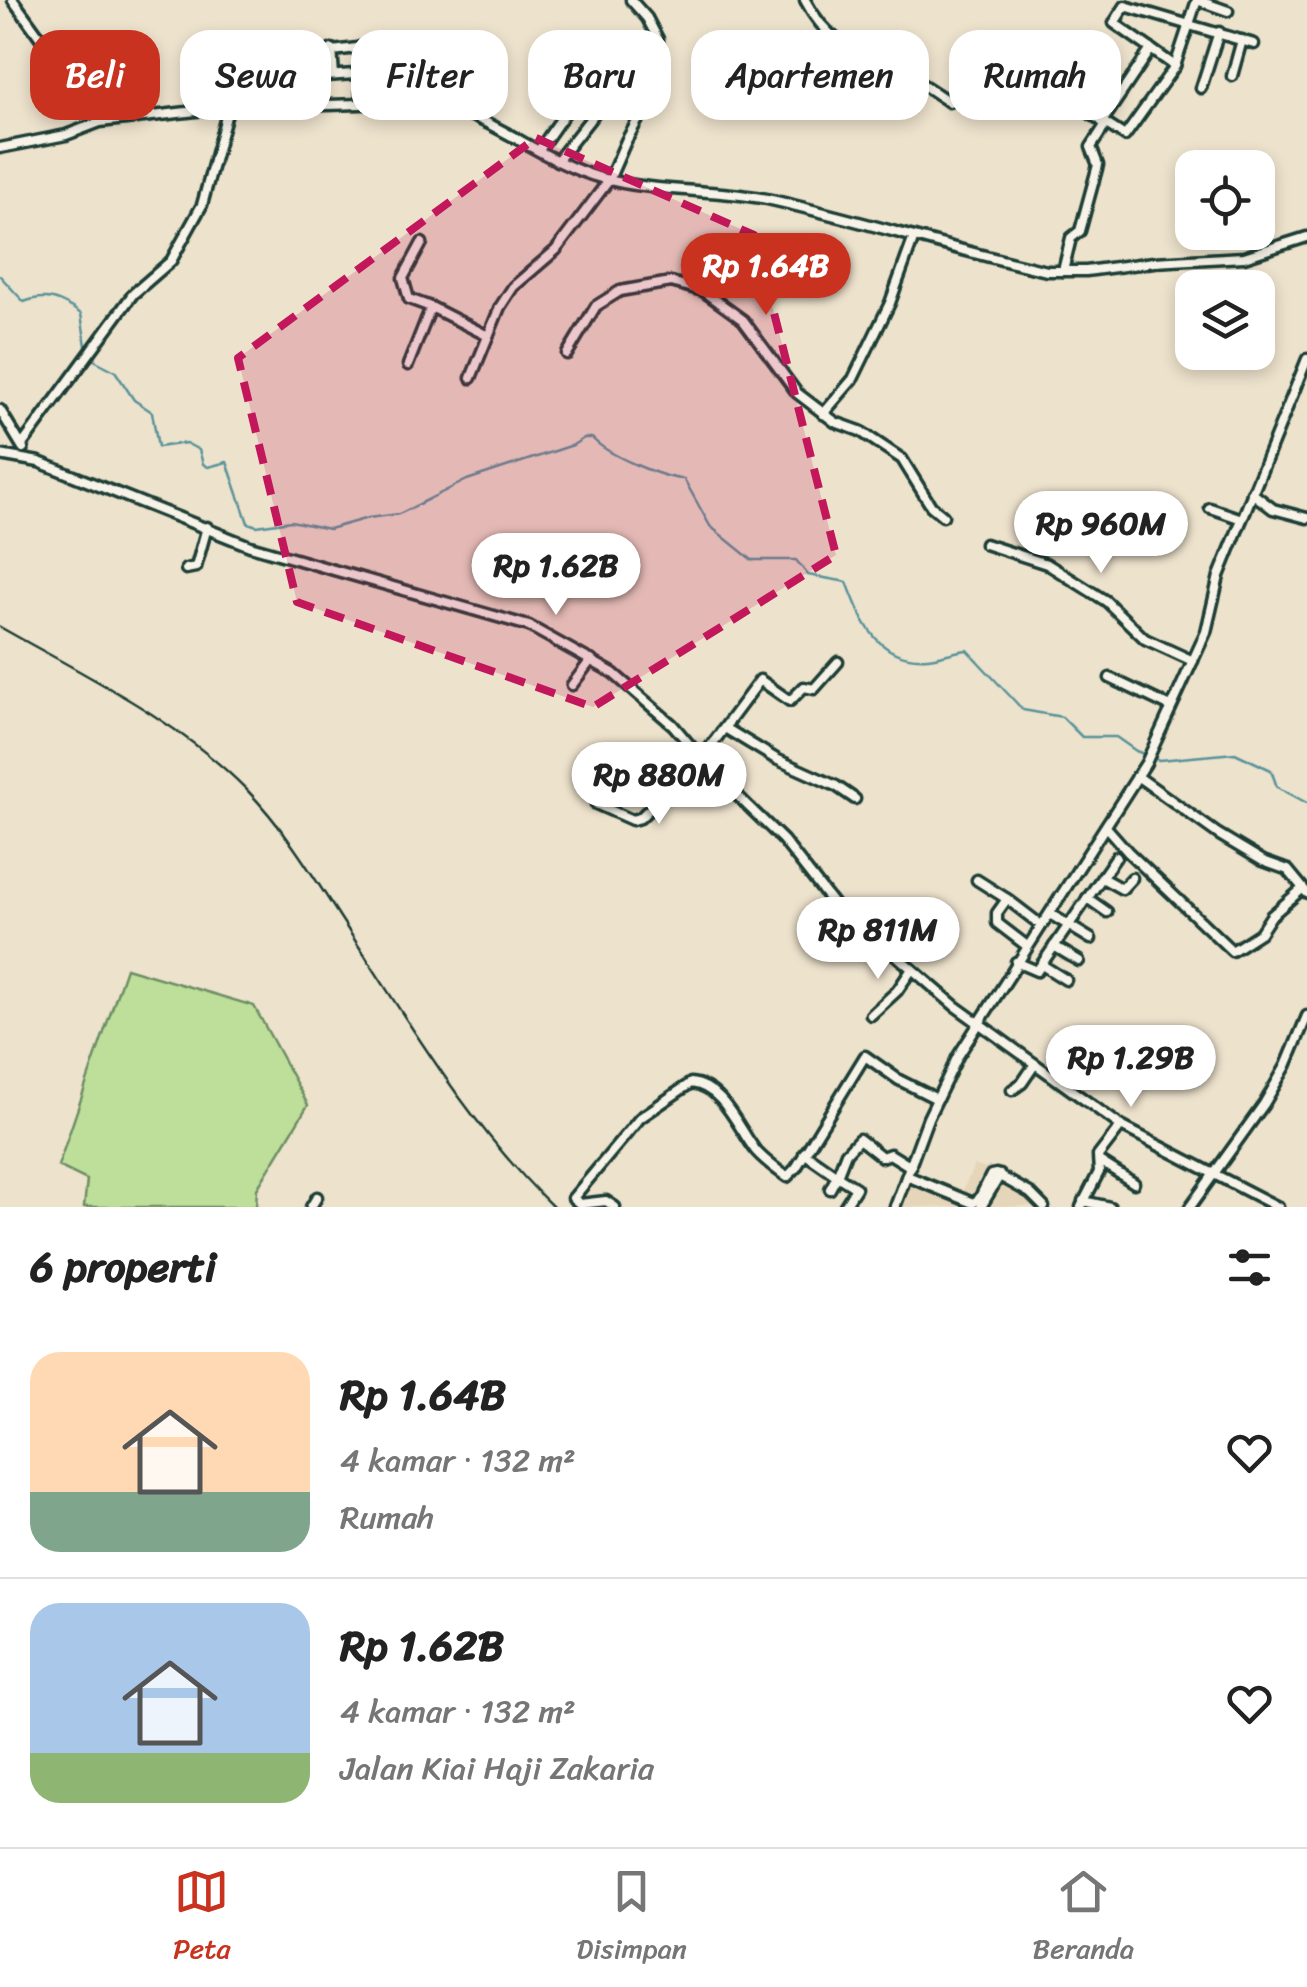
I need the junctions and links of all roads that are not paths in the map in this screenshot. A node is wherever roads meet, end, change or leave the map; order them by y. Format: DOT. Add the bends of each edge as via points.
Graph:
graph roads {
  1 [pos="13,0"];
  2 [pos="632,0"];
  3 [pos="804,0"];
  4 [pos="1197,0"];
  5 [pos="1136,4"];
  6 [pos="1228,11"];
  7 [pos="1189,24"];
  8 [pos="35,30"];
  9 [pos="1218,32"];
  10 [pos="1242,40"];
  11 [pos="1254,44"];
  12 [pos="351,48"];
  13 [pos="332,49"];
  14 [pos="1151,49"];
  15 [pos="1175,66"];
  16 [pos="351,73"];
  17 [pos="331,75"];
  18 [pos="334,75"];
  19 [pos="1232,76"];
  20 [pos="1201,88"];
  21 [pos="949,102"];
  22 [pos="118,120"];
  23 [pos="225,120"];
  24 [pos="480,120"];
  25 [pos="560,120"];
  26 [pos="589,120"];
  27 [pos="1099,120"];
  28 [pos="1104,123"];
  29 [pos="0,148"];
  30 [pos="539,150"];
  31 [pos="556,160"];
  32 [pos="609,180"];
  33 [pos="914,237"];
  34 [pos="1307,237"];
  35 [pos="422,243"];
  36 [pos="1063,271"];
  37 [pos="430,308"];
  38 [pos="488,336"];
  39 [pos="567,354"];
  40 [pos="1307,358"];
  41 [pos="408,365"];
  42 [pos="471,378"];
  43 [pos="0,410"];
  44 [pos="824,414"];
  45 [pos="22,445"];
  46 [pos="0,455"];
  47 [pos="22,457"];
  48 [pos="1252,493"];
  49 [pos="1210,508"];
  50 [pos="943,516"];
  51 [pos="1307,518"];
  52 [pos="1242,520"];
  53 [pos="207,527"];
  54 [pos="985,544"];
  55 [pos="186,569"];
  56 [pos="590,660"];
  57 [pos="1193,661"];
  58 [pos="838,662"];
  59 [pos="1110,678"];
  60 [pos="572,684"];
  61 [pos="1171,707"];
  62 [pos="724,728"];
  63 [pos="702,759"];
  64 [pos="1137,776"];
  65 [pos="855,799"];
  66 [pos="596,804"];
  67 [pos="1106,827"];
  68 [pos="1116,857"];
  69 [pos="1102,878"];
  70 [pos="1132,878"];
  71 [pos="977,880"];
  72 [pos="1304,891"];
  73 [pos="1007,898"];
  74 [pos="1088,898"];
  75 [pos="1108,912"];
  76 [pos="1050,914"];
  77 [pos="846,918"];
  78 [pos="1041,925"];
  79 [pos="1068,926"];
  80 [pos="830,936"];
  81 [pos="1091,939"];
  82 [pos="1027,946"];
  83 [pos="1054,946"];
  84 [pos="1016,962"];
  85 [pos="1079,962"];
  86 [pos="1042,965"];
  87 [pos="912,970"];
  88 [pos="1066,980"];
  89 [pos="871,1015"];
  90 [pos="1307,1016"];
  91 [pos="978,1022"];
  92 [pos="1034,1064"];
  93 [pos="1012,1090"];
  94 [pos="937,1099"];
  95 [pos="1121,1126"];
  96 [pos="804,1153"];
  97 [pos="1100,1162"];
  98 [pos="909,1172"];
  99 [pos="1212,1174"];
  100 [pos="1000,1175"];
  101 [pos="837,1176"];
  102 [pos="1134,1184"];
  103 [pos="830,1189"];
  104 [pos="317,1197"];
  105 [pos="1084,1203"];
  106 [pos="311,1207"];
  107 [pos="616,1207"];
  108 [pos="844,1207"];
  109 [pos="895,1207"];
  110 [pos="981,1207"];
  111 [pos="1044,1207"];
  112 [pos="1110,1207"];
  113 [pos="1190,1207"];
  114 [pos="1278,1207"];
  1 -- 8 [label="street"];
  2 -- 32 [label="street" via="658,39 662,74"];
  3 -- 21 [label="street" via="834,40"];
  4 -- 6 [label="street"];
  4 -- 7 [label="street"];
  5 -- 7 [label="street"];
  5 -- 14 [label="street" via="1125,6 1114,23"];
  7 -- 9 [label="street"];
  7 -- 15 [label="street"];
  9 -- 10 [label="street"];
  9 -- 20 [label="street"];
  10 -- 11 [label="street"];
  10 -- 19 [label="street"];
  12 -- 13 [label="street"];
  13 -- 18 [label="street"];
  14 -- 15 [label="street"];
  14 -- 28 [label="street"];
  15 -- 28 [label="street" via="1125,136"];
  16 -- 18 [label="street"];
  17 -- 18 [label="street"];
  22 -- 29 [label="street"];
  23 -- 45 [label="street" via="198,214 171,261 136,292"];
  24 -- 30 [label="street"];
  25 -- 30 [label="street"];
  26 -- 31 [label="street"];
  27 -- 28 [label="street"];
  28 -- 36 [label="street" via="1091,147 1098,165"];
  30 -- 31 [label="street"];
  31 -- 32 [label="street"];
  32 -- 33 [label="street" via="750,196"];
  32 -- 38 [label="street" via="556,250 513,286"];
  33 -- 36 [label="street"];
  33 -- 44 [label="street" via="853,379"];
  34 -- 36 [label="street" via="1244,257"];
  35 -- 37 [label="street" via="403,280 409,299"];
  37 -- 38 [label="street"];
  37 -- 41 [label="street"];
  38 -- 42 [label="street"];
  39 -- 44 [label="street" via="607,298 671,282 704,291 734,312 793,389"];
  40 -- 48 [label="street"];
  43 -- 45 [label="street"];
  44 -- 50 [label="street" via="898,456"];
  45 -- 47 [label="street"];
  46 -- 47 [label="street"];
  47 -- 53 [label="street"];
  48 -- 51 [label="street" via="1273,510"];
  48 -- 52 [label="street"];
  49 -- 52 [label="street"];
  52 -- 57 [label="street"];
  53 -- 55 [label="street" via="196,566"];
  53 -- 56 [label="street" via="269,552 529,626"];
  54 -- 57 [label="street" via="1047,564 1106,600 1145,639"];
  56 -- 60 [label="street"];
  56 -- 63 [label="street" via="634,689"];
  57 -- 61 [label="street"];
  58 -- 62 [label="street" via="814,689 804,687 789,701 760,680"];
  59 -- 61 [label="street"];
  61 -- 64 [label="street"];
  62 -- 63 [label="street"];
  62 -- 65 [label="street"];
  63 -- 66 [label="street" via="640,818"];
  63 -- 77 [label="street" via="783,840"];
  64 -- 67 [label="street"];
  64 -- 72 [label="street" via="1218,834 1284,867"];
  67 -- 72 [label="street" via="1232,950"];
  67 -- 76 [label="street"];
  68 -- 69 [label="street"];
  69 -- 70 [label="street" via="1122,889"];
  69 -- 74 [label="street"];
  71 -- 73 [label="street"];
  73 -- 78 [label="street"];
  73 -- 82 [label="street" via="996,922"];
  74 -- 75 [label="street"];
  74 -- 79 [label="street"];
  76 -- 78 [label="street"];
  76 -- 79 [label="street"];
  77 -- 80 [label="street"];
  77 -- 87 [label="street"];
  78 -- 82 [label="street"];
  79 -- 81 [label="street"];
  79 -- 83 [label="street"];
  82 -- 84 [label="street"];
  83 -- 85 [label="street"];
  83 -- 86 [label="street"];
  84 -- 86 [label="street" via="1034,973"];
  84 -- 91 [label="street"];
  86 -- 88 [label="street"];
  87 -- 89 [label="street"];
  87 -- 91 [label="street"];
  90 -- 99 [label="street" via="1264,1104"];
  91 -- 92 [label="street"];
  91 -- 94 [label="street"];
  92 -- 93 [label="street"];
  92 -- 95 [label="street"];
  94 -- 96 [label="street" via="865,1056"];
  94 -- 98 [label="street"];
  95 -- 97 [label="street"];
  95 -- 99 [label="street"];
  96 -- 101 [label="street"];
  96 -- 107 [label="street" via="787,1177 758,1153 725,1105 691,1083 640,1118 573,1198"];
  97 -- 102 [label="street"];
  97 -- 105 [label="street"];
  98 -- 100 [label="street" via="973,1203 990,1175"];
  98 -- 101 [label="street" via="859,1139"];
  98 -- 109 [label="street"];
  99 -- 113 [label="street"];
  99 -- 114 [label="street"];
  100 -- 110 [label="street"];
  100 -- 111 [label="street"];
  101 -- 103 [label="street"];
  101 -- 108 [label="street" via="856,1188"];
  104 -- 106 [label="street"];
  105 -- 112 [label="street"];
}
